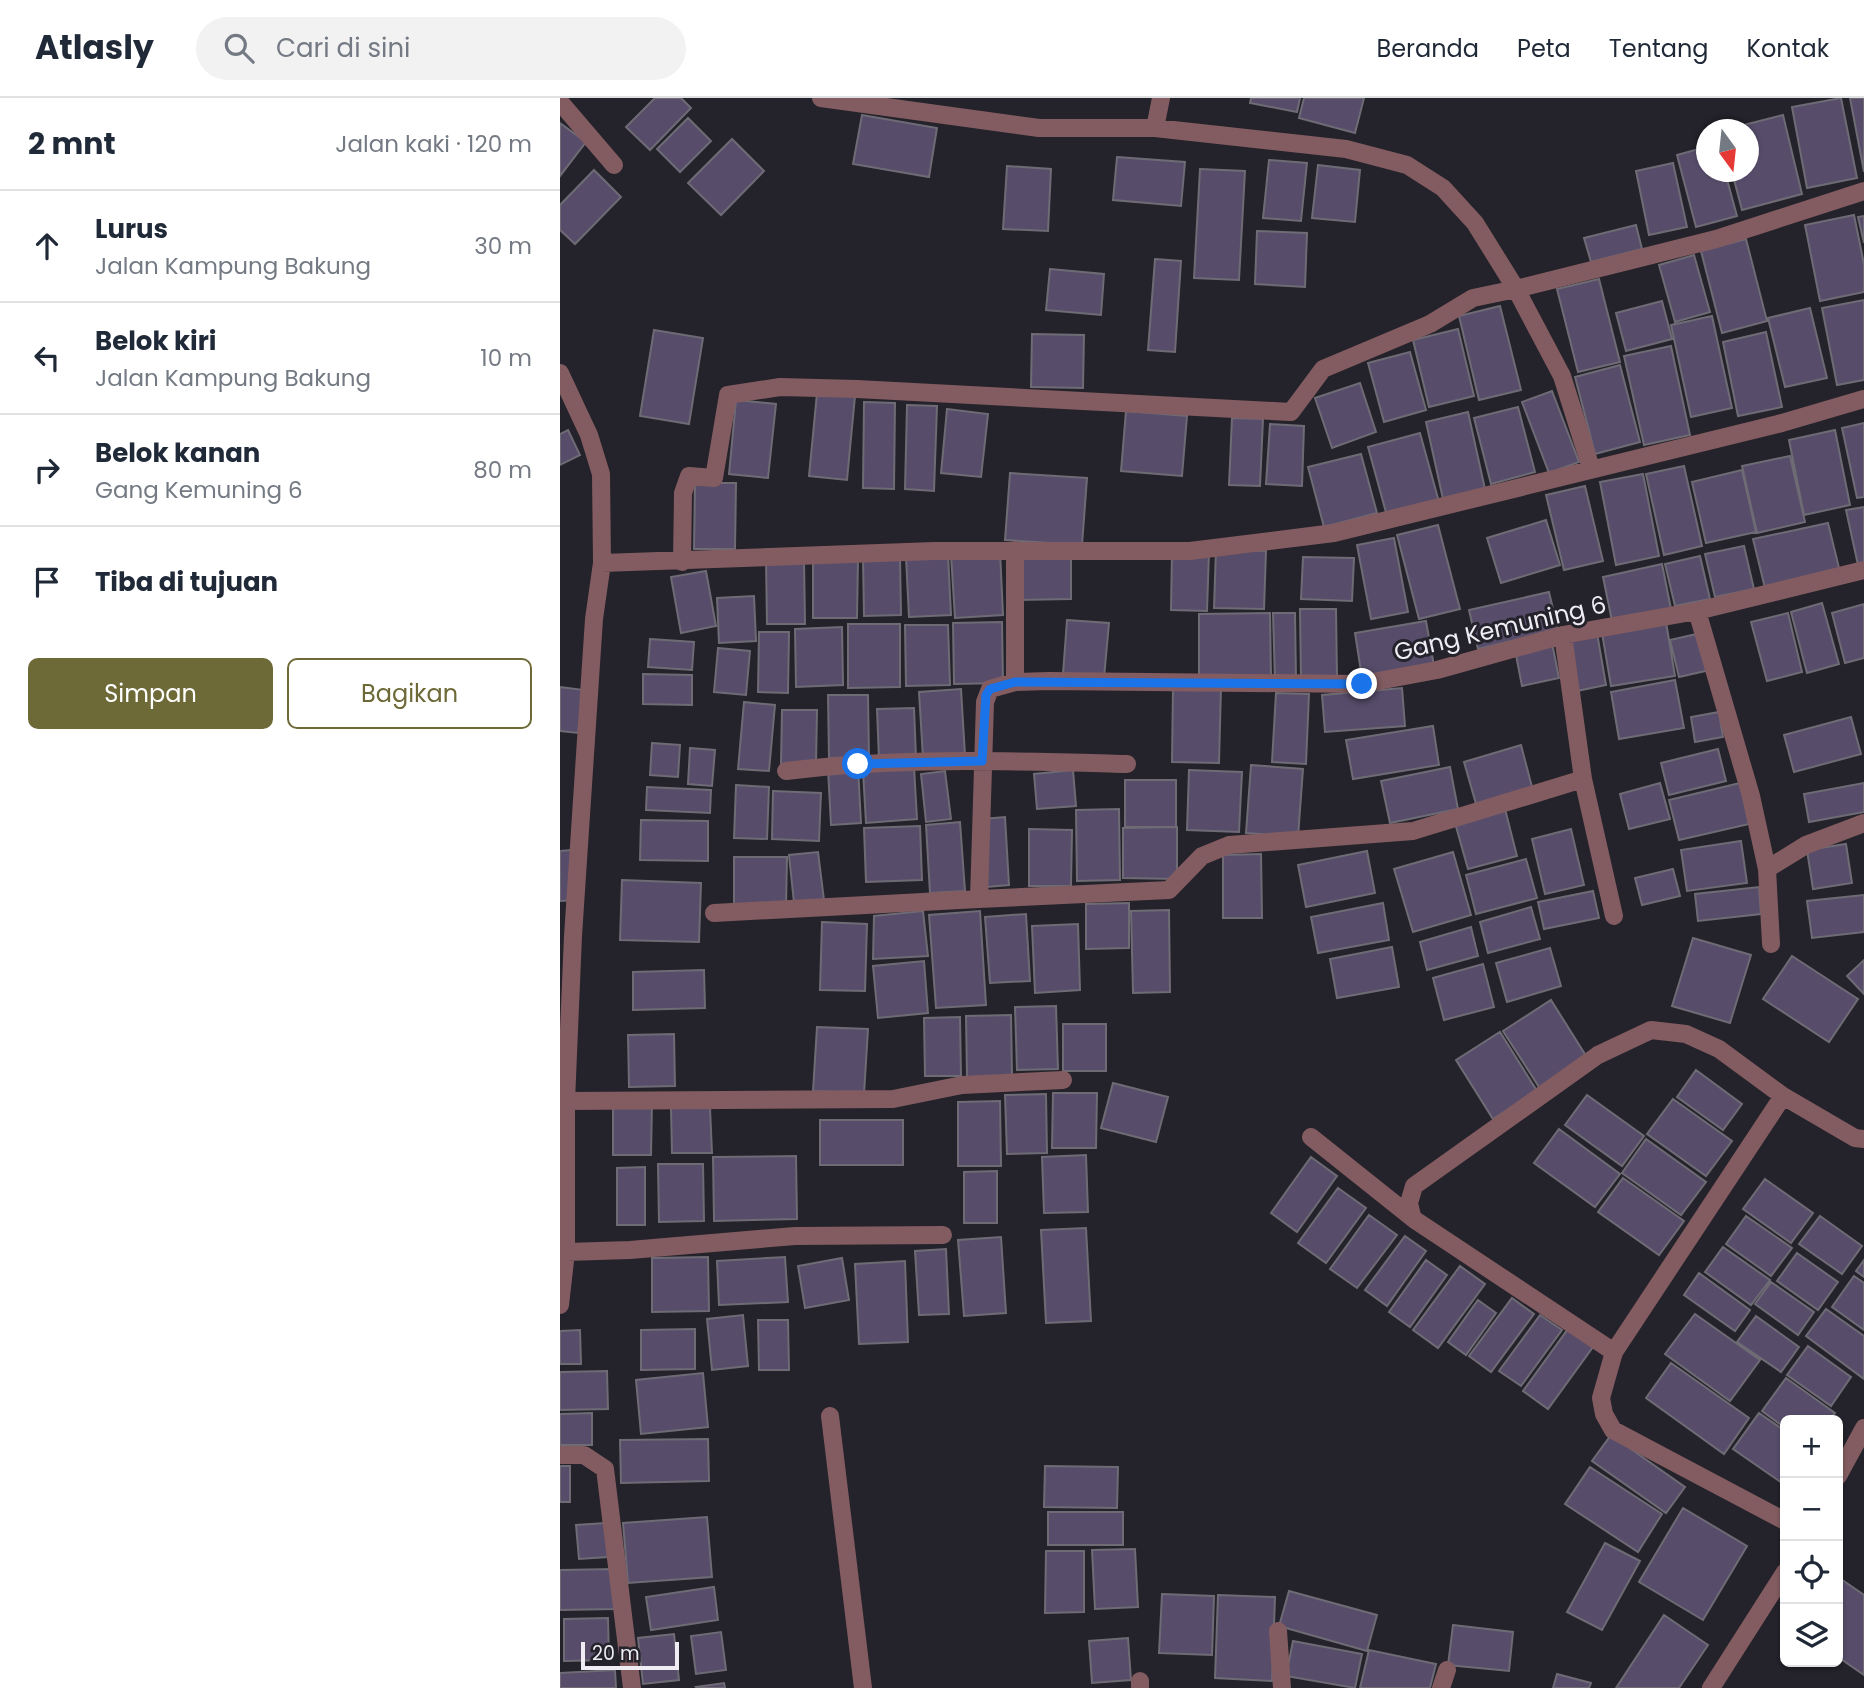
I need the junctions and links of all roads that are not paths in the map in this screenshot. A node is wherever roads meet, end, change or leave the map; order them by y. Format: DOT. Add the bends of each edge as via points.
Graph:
graph roads {
  1 [pos="821,98"];
  2 [pos="1161,98"];
  3 [pos="560,102"];
  4 [pos="1155,128"];
  5 [pos="614,165"];
  6 [pos="1864,191"];
  7 [pos="1516,289"];
  8 [pos="560,373"];
  9 [pos="1864,399"];
  10 [pos="1591,468"];
  11 [pos="1015,550"];
  12 [pos="682,562"];
  13 [pos="602,563"];
  14 [pos="1864,570"];
  15 [pos="1697,611"];
  16 [pos="1563,635"];
  17 [pos="1015,682"];
  18 [pos="982,761"];
  19 [pos="1128,764"];
  20 [pos="786,771"];
  21 [pos="1583,779"];
  22 [pos="1864,823"];
  23 [pos="1768,869"];
  24 [pos="979,899"];
  25 [pos="714,913"];
  26 [pos="1614,916"];
  27 [pos="567,937"];
  28 [pos="1771,944"];
  29 [pos="1063,1080"];
  30 [pos="1783,1096"];
  31 [pos="566,1101"];
  32 [pos="1311,1137"];
  33 [pos="1864,1139"];
  34 [pos="1412,1216"];
  35 [pos="943,1235"];
  36 [pos="566,1252"];
  37 [pos="560,1305"];
  38 [pos="1614,1352"];
  39 [pos="830,1416"];
  40 [pos="1864,1428"];
  41 [pos="560,1455"];
  42 [pos="1856,1461"];
  43 [pos="1780,1518"];
  44 [pos="1780,1580"];
  45 [pos="1279,1630"];
  46 [pos="1447,1670"];
  47 [pos="632,1688"];
  48 [pos="863,1688"];
  49 [pos="1282,1688"];
  50 [pos="1441,1688"];
  51 [pos="1711,1688"];
  1 -- 4 [label="street" via="1039,128"];
  2 -- 4 [label="street"];
  3 -- 5 [label="street"];
  4 -- 7 [label="street" via="1346,149 1407,165 1443,188 1475,223"];
  6 -- 7 [label="street" via="1716,239"];
  7 -- 10 [label="street" via="1562,376"];
  7 -- 12 [label="street" via="1474,298 1430,324 1324,369 1291,412 857,389 780,387 728,395 714,478 689,476 683,492"];
  8 -- 13 [label="street" via="589,435 601,474"];
  9 -- 10 [label="street"];
  10 -- 11 [label="street" via="1334,533 1190,551"];
  11 -- 12 [label="street" via="750,556"];
  11 -- 17 [label="street"];
  12 -- 13 [label="street"];
  13 -- 27 [label="street"];
  14 -- 15 [label="street, Gang Kemuning 6"];
  15 -- 16 [label="street, Gang Kemuning 6"];
  15 -- 23 [label="street"];
  16 -- 17 [label="street, Gang Kemuning 6" via="1437,670 1362,684"];
  16 -- 21 [label="street"];
  17 -- 18 [label="street" via="990,689 986,695"];
  18 -- 19 [label="street"];
  18 -- 20 [label="street"];
  18 -- 24 [label="street"];
  21 -- 24 [label="street" via="1413,831 1228,845 1202,856 1169,890"];
  21 -- 26 [label="street"];
  22 -- 23 [label="street" via="1807,845"];
  23 -- 28 [label="street"];
  24 -- 25 [label="street"];
  27 -- 31 [label="street"];
  29 -- 31 [label="street" via="961,1085 892,1099"];
  30 -- 33 [label="street"];
  30 -- 34 [label="street" via="1719,1049 1686,1034 1651,1030 1598,1055 1414,1186 1409,1203"];
  30 -- 38 [label="street"];
  31 -- 36 [label="street"];
  32 -- 34 [label="street"];
  34 -- 38 [label="street"];
  35 -- 36 [label="street" via="795,1236"];
  36 -- 37 [label="street"];
  38 -- 43 [label="street" via="1601,1398 1613,1430"];
  39 -- 48 [label="street"];
  40 -- 42 [label="street"];
  41 -- 47 [label="street" via="584,1455 605,1469"];
  44 -- 51 [label="street"];
  45 -- 49 [label="street"];
  46 -- 50 [label="street"];
}
